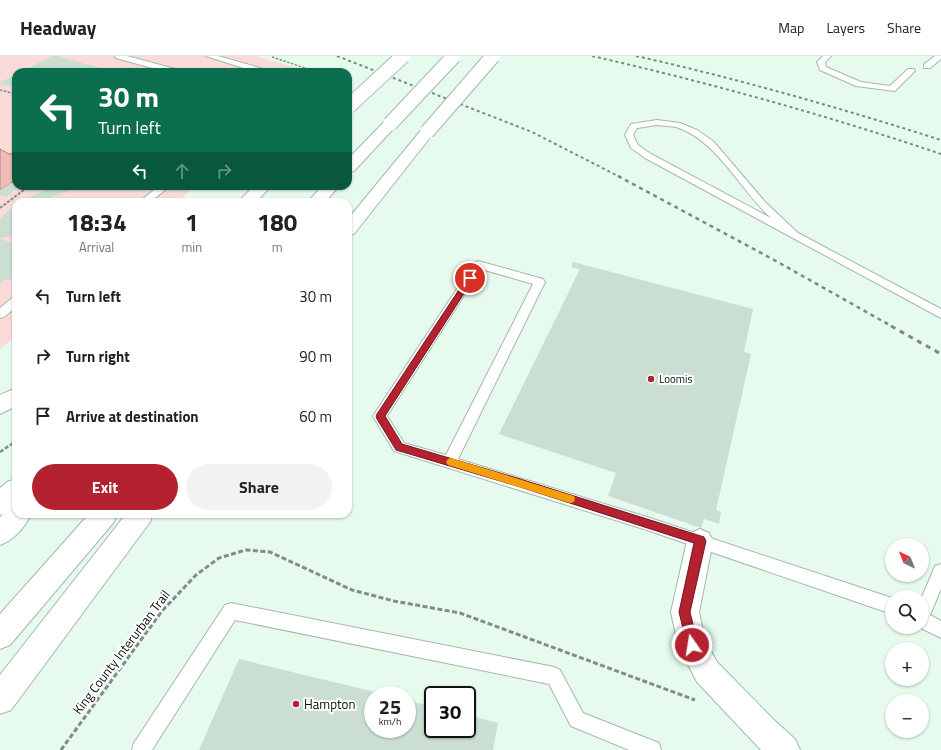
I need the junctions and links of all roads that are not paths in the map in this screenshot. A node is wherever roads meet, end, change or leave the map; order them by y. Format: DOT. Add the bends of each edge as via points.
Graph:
graph roads {
  1 [pos="119,56"];
  2 [pos="210,56"];
  3 [pos="403,56"];
  4 [pos="454,56"];
  5 [pos="493,56"];
  6 [pos="827,56"];
  7 [pos="940,56"];
  8 [pos="927,66"];
  9 [pos="162,68"];
  10 [pos="249,68"];
  11 [pos="912,71"];
  12 [pos="352,103"];
  13 [pos="352,164"];
  14 [pos="160,190"];
  15 [pos="259,190"];
  16 [pos="327,190"];
  17 [pos="149,198"];
  18 [pos="250,198"];
  19 [pos="320,198"];
  20 [pos="352,225"];
  21 [pos="794,234"];
  22 [pos="12,304"];
  23 [pos="0,314"];
  24 [pos="941,314"];
  25 [pos="12,398"];
  26 [pos="0,405"];
  27 [pos="450,462"];
  28 [pos="12,493"];
  29 [pos="0,504"];
  30 [pos="15,518"];
  31 [pos="102,518"];
  32 [pos="138,518"];
  33 [pos="0,534"];
  34 [pos="700,541"];
  35 [pos="941,571"];
  36 [pos="929,599"];
  37 [pos="885,604"];
  38 [pos="929,624"];
  39 [pos="941,630"];
  40 [pos="0,635"];
  41 [pos="0,699"];
  42 [pos="141,750"];
  43 [pos="652,750"];
  44 [pos="784,750"];
  1 -- 9 [label="lane"];
  2 -- 10 [label="lane"];
  3 -- 12 [label="main road, bridge"];
  4 -- 13 [label="main road, bridge"];
  5 -- 20 [label="main road, bridge" via="427,132"];
  6 -- 11 [label="lane" via="821,62 823,68 859,84 892,89"];
  7 -- 8 [label="lane"];
  14 -- 17 [label="lane"];
  15 -- 18 [label="main road"];
  16 -- 19 [label="main road"];
  21 -- 21 [label="lane" via="762,204 728,161 705,138 666,122 649,122 634,126 629,135 634,146 648,156"];
  21 -- 24 [label="lane"];
  22 -- 23 [label="lane"];
  25 -- 26 [label="main road"];
  27 -- 27 [label="lane" via="399,447 380,416 478,265 539,282"];
  27 -- 34 [label="lane"];
  28 -- 29 [label="main road"];
  30 -- 33 [label="main road"];
  31 -- 40 [label="main road"];
  32 -- 41 [label="main road"];
  34 -- 37 [label="lane"];
  34 -- 44 [label="main road" via="685,612 692,645 707,672"];
  35 -- 36 [label="lane"];
  38 -- 39 [label="lane"];
  42 -- 43 [label="lane" via="231,611 554,676 576,720"];
}
